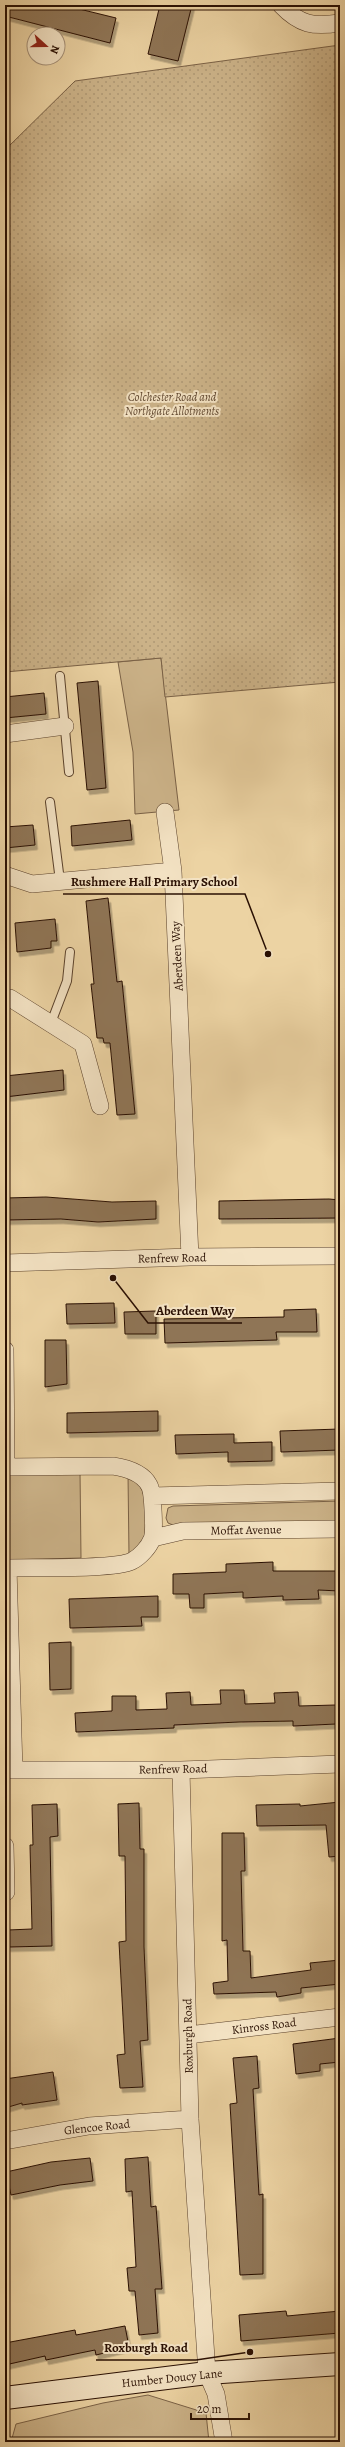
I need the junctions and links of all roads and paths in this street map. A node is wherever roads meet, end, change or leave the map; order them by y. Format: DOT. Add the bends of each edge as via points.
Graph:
graph roads {
  1 [pos="281,5"];
  2 [pos="340,23"];
  3 [pos="60,676"];
  4 [pos="65,726"];
  5 [pos="5,734"];
  6 [pos="69,772"];
  7 [pos="50,802"];
  8 [pos="165,812"];
  9 [pos="173,871"];
  10 [pos="5,875"];
  11 [pos="60,881"];
  12 [pos="70,952"];
  13 [pos="5,997"];
  14 [pos="51,1023"];
  15 [pos="100,1106"];
  16 [pos="340,1256"];
  17 [pos="190,1257"];
  18 [pos="5,1262"];
  19 [pos="5,1350"];
  20 [pos="6,1468"];
  21 [pos="340,1491"];
  22 [pos="152,1496"];
  23 [pos="340,1529"];
  24 [pos="153,1538"];
  25 [pos="7,1568"];
  26 [pos="340,1764"];
  27 [pos="9,1770"];
  28 [pos="181,1770"];
  29 [pos="5,1846"];
  30 [pos="5,1873"];
  31 [pos="6,1892"];
  32 [pos="340,2017"];
  33 [pos="188,2035"];
  34 [pos="190,2119"];
  35 [pos="5,2141"];
  36 [pos="340,2364"];
  37 [pos="207,2373"];
  38 [pos="5,2398"];
  39 [pos="224,2442"];
  1 -- 2 [label="street" via="297,19 309,24 320,26"];
  3 -- 4 [label="lane"];
  4 -- 5 [label="street"];
  4 -- 6 [label="lane"];
  7 -- 11 [label="lane"];
  8 -- 9 [label="street, Aberdeen Way"];
  9 -- 11 [label="street"];
  9 -- 17 [label="street, Aberdeen Way"];
  10 -- 11 [label="street" via="32,884"];
  12 -- 14 [label="lane" via="67,981"];
  13 -- 14 [label="street"];
  14 -- 15 [label="street" via="83,1044"];
  16 -- 17 [label="street, Renfrew Road"];
  17 -- 18 [label="street, Renfrew Road"];
  19 -- 20 [label="street"];
  20 -- 22 [label="street" via="128,1468 150,1486"];
  21 -- 22 [label="street"];
  22 -- 24 [label="street"];
  23 -- 24 [label="street, Moffat Avenue" via="183,1531"];
  24 -- 25 [label="street" via="142,1554 132,1562"];
  25 -- 27 [label="street"];
  26 -- 28 [label="street, Renfrew Road"];
  27 -- 28 [label="street, Renfrew Road"];
  28 -- 33 [label="street, Roxburgh Road"];
  29 -- 30 [label="street"];
  30 -- 31 [label="street"];
  32 -- 33 [label="street, Kinross Road"];
  33 -- 34 [label="street, Roxburgh Road"];
  34 -- 35 [label="street, Glencoe Road" via="89,2126"];
  34 -- 37 [label="street, Roxburgh Road"];
  36 -- 37 [label="street, Humber Doucy Lane"];
  37 -- 38 [label="street, Humber Doucy Lane"];
  37 -- 39 [label="street, Roxburgh Road" via="216,2394"];
}
